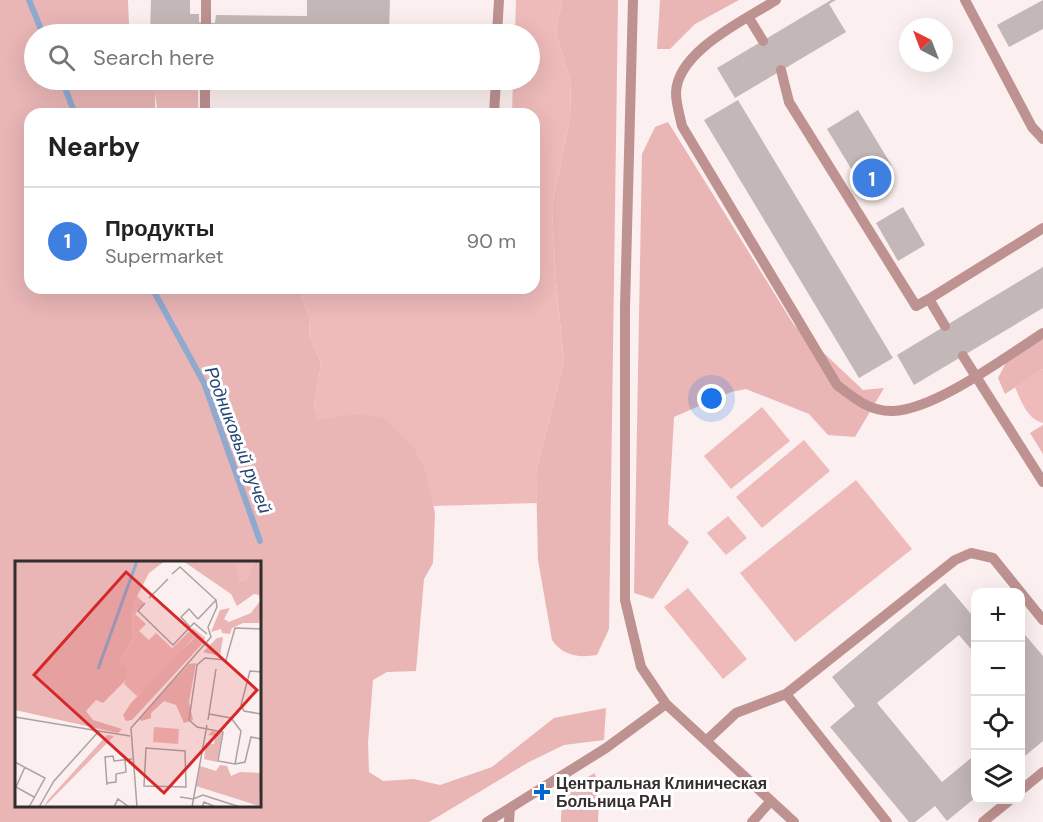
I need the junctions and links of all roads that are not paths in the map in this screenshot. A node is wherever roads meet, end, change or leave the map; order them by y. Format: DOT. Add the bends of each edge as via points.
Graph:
graph roads {
  1 [pos="206,0"];
  2 [pos="499,0"];
  3 [pos="633,0"];
  4 [pos="776,0"];
  5 [pos="965,0"];
  6 [pos="749,18"];
  7 [pos="206,23"];
  8 [pos="498,24"];
  9 [pos="763,41"];
  10 [pos="781,70"];
  11 [pos="205,90"];
  12 [pos="495,90"];
  13 [pos="205,108"];
  14 [pos="494,108"];
  15 [pos="1043,139"];
  16 [pos="1043,228"];
  17 [pos="928,300"];
  18 [pos="945,326"];
  19 [pos="1043,333"];
  20 [pos="963,356"];
  21 [pos="976,376"];
  22 [pos="1043,482"];
  23 [pos="1043,620"];
  24 [pos="786,694"];
  25 [pos="666,704"];
  26 [pos="706,741"];
  27 [pos="1043,772"];
  28 [pos="1025,787"];
  29 [pos="770,802"];
  30 [pos="1005,804"];
  31 [pos="510,808"];
  32 [pos="487,822"];
  33 [pos="509,822"];
  34 [pos="752,822"];
  35 [pos="794,822"];
  36 [pos="887,822"];
  37 [pos="983,822"];
  1 -- 7 [label="lane"];
  2 -- 8 [label="lane"];
  3 -- 25 [label="lane" via="625,308 625,600 641,667"];
  4 -- 6 [label="lane"];
  5 -- 15 [label="lane" via="1032,127"];
  6 -- 9 [label="lane"];
  6 -- 21 [label="lane" via="713,39 686,64 676,92 682,126 837,385 863,405 894,411 927,402"];
  10 -- 17 [label="lane" via="789,102 916,306"];
  11 -- 13 [label="lane"];
  12 -- 14 [label="lane"];
  16 -- 17 [label="lane"];
  17 -- 18 [label="lane"];
  19 -- 21 [label="lane"];
  20 -- 21 [label="lane"];
  21 -- 22 [label="lane"];
  23 -- 24 [label="lane" via="993,558 971,553 955,560"];
  24 -- 26 [label="lane" via="736,713"];
  24 -- 36 [label="lane"];
  25 -- 26 [label="lane"];
  25 -- 31 [label="lane" via="606,748"];
  26 -- 29 [label="lane"];
  27 -- 28 [label="lane"];
  29 -- 34 [label="lane"];
  29 -- 35 [label="lane"];
  30 -- 37 [label="lane"];
  31 -- 32 [label="lane"];
  31 -- 33 [label="lane"];
}
